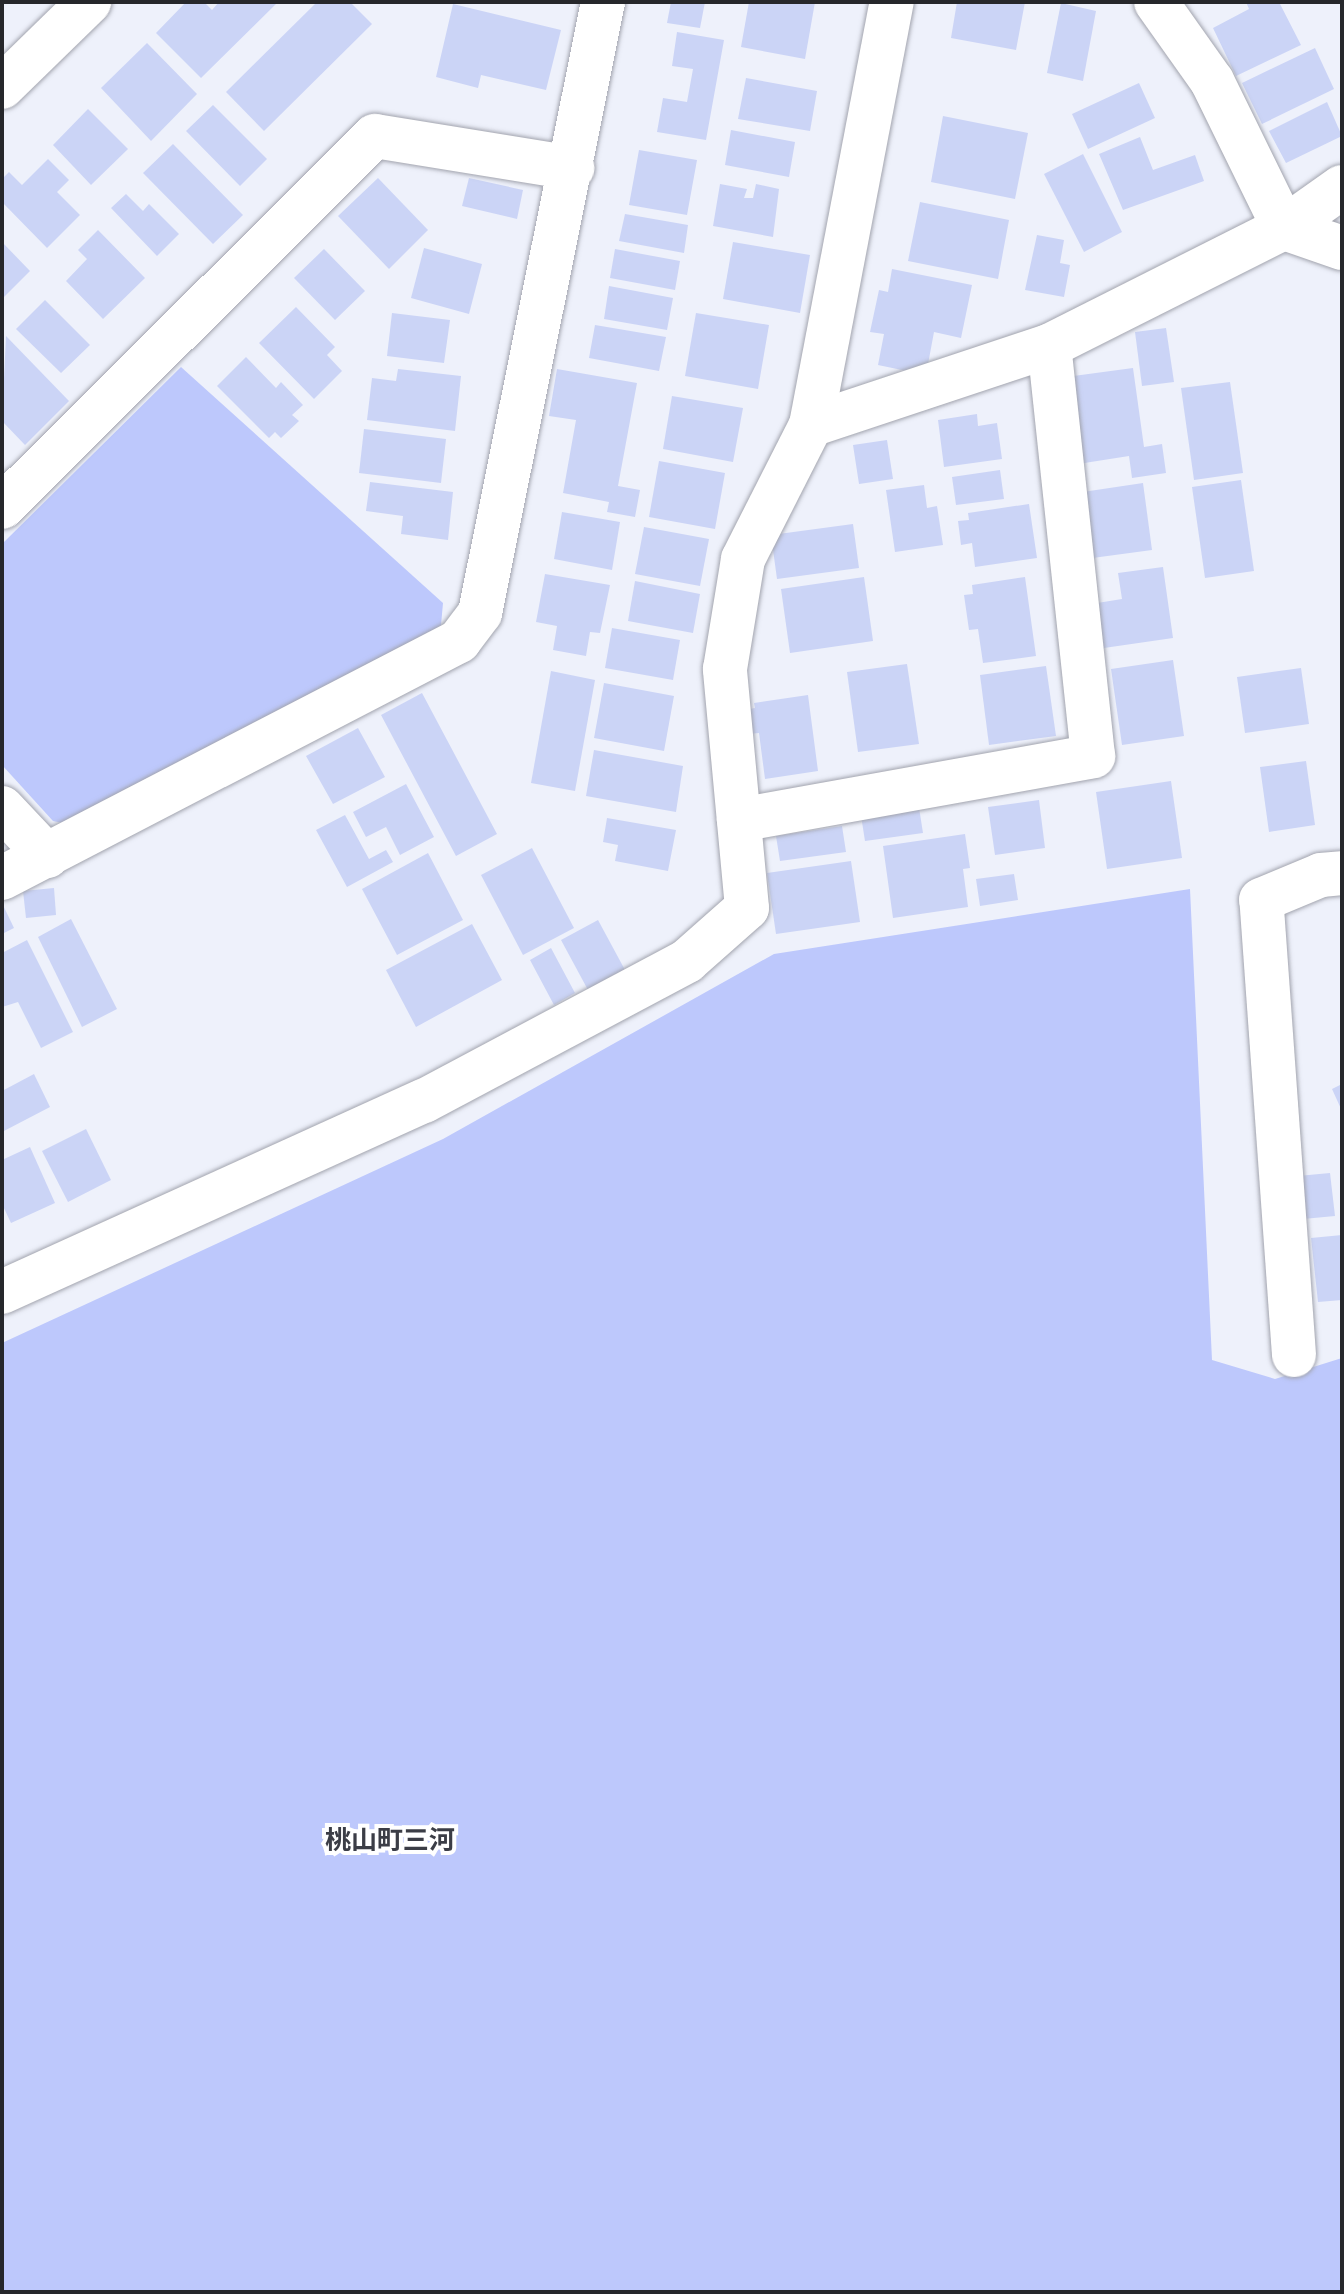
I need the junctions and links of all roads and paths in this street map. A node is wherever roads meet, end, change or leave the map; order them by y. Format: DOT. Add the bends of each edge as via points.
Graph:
graph roads {
  1 [pos="89,2"];
  2 [pos="603,2"];
  3 [pos="892,2"];
  4 [pos="1156,2"];
  5 [pos="2,87"];
  6 [pos="572,168"];
  7 [pos="1342,187"];
  8 [pos="1284,228"];
  9 [pos="1342,248"];
  10 [pos="1049,346"];
  11 [pos="811,425"];
  12 [pos="2,507"];
  13 [pos="2,808"];
  14 [pos="739,820"];
  15 [pos="47,856"];
  16 [pos="1342,873"];
  17 [pos="2,878"];
  18 [pos="2,1292"];
  19 [pos="1294,1355"];
  1 -- 5 [label="street"];
  2 -- 6 [label="street"];
  3 -- 11 [label="street"];
  4 -- 8 [label="street" via="1212,81"];
  6 -- 12 [label="street" via="375,136"];
  6 -- 15 [label="street" via="480,613 459,641"];
  7 -- 8 [label="street"];
  8 -- 9 [label="street"];
  8 -- 10 [label="street"];
  10 -- 11 [label="street"];
  10 -- 14 [label="street" via="1093,756"];
  11 -- 14 [label="street" via="743,559 725,669"];
  13 -- 15 [label="street"];
  14 -- 18 [label="street" via="747,908 687,961 424,1101"];
  15 -- 17 [label="street"];
  16 -- 19 [label="street" via="1321,875 1261,900"];
}
